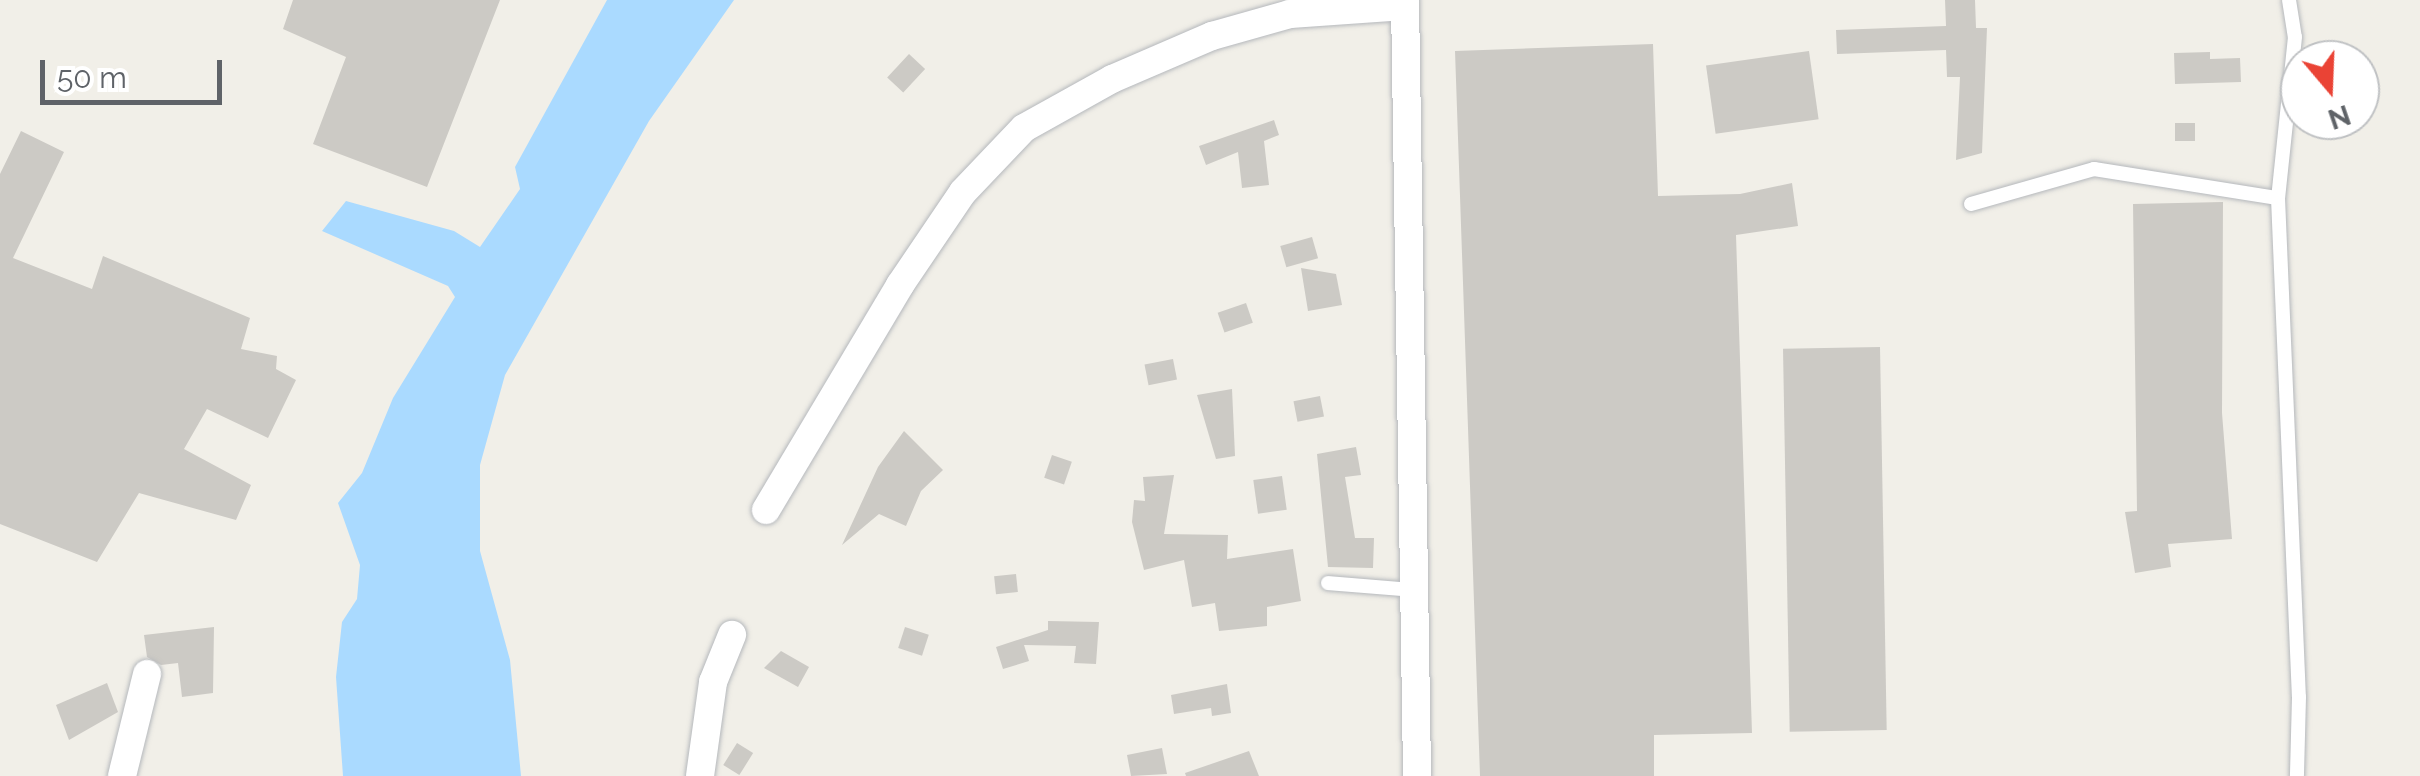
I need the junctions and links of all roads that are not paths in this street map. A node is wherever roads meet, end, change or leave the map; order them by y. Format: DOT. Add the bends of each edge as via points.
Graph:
graph roads {
  1 [pos="2289,0"];
  2 [pos="1405,3"];
  3 [pos="2278,198"];
  4 [pos="1971,204"];
  5 [pos="766,510"];
  6 [pos="1328,583"];
  7 [pos="1414,590"];
  8 [pos="732,635"];
  9 [pos="147,674"];
  10 [pos="122,776"];
  11 [pos="700,776"];
  12 [pos="1417,776"];
  13 [pos="2297,776"];
  1 -- 3 [label="lane" via="2295,37"];
  2 -- 5 [label="street" via="1290,14 1212,36 1112,79 1024,128 962,192"];
  2 -- 7 [label="street"];
  3 -- 4 [label="lane" via="2094,169"];
  3 -- 13 [label="lane"];
  6 -- 7 [label="lane"];
  7 -- 12 [label="street"];
  8 -- 11 [label="street" via="713,682"];
  9 -- 10 [label="street"];
}
